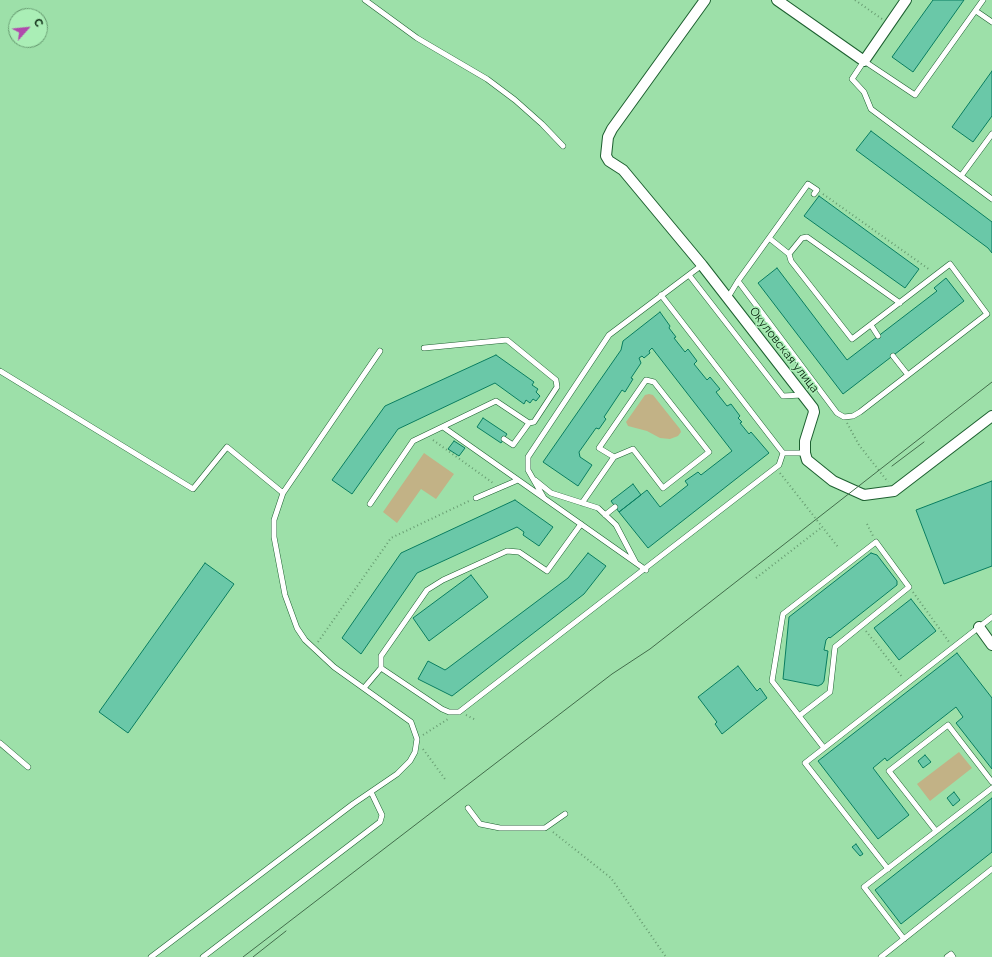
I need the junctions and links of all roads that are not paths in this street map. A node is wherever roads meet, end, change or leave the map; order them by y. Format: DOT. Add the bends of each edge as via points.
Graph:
graph roads {
  1 [pos="365,0"];
  2 [pos="705,0"];
  3 [pos="777,0"];
  4 [pos="906,0"];
  5 [pos="983,0"];
  6 [pos="976,11"];
  7 [pos="992,22"];
  8 [pos="864,61"];
  9 [pos="992,134"];
  10 [pos="563,146"];
  11 [pos="961,176"];
  12 [pos="815,192"];
  13 [pos="992,199"];
  14 [pos="769,238"];
  15 [pos="789,254"];
  16 [pos="702,266"];
  17 [pos="689,275"];
  18 [pos="738,281"];
  19 [pos="661,295"];
  20 [pos="727,299"];
  21 [pos="900,303"];
  22 [pos="870,325"];
  23 [pos="878,336"];
  24 [pos="424,348"];
  25 [pos="380,351"];
  26 [pos="893,356"];
  27 [pos="0,371"];
  28 [pos="908,375"];
  29 [pos="802,395"];
  30 [pos="992,416"];
  31 [pos="529,423"];
  32 [pos="443,427"];
  33 [pos="504,439"];
  34 [pos="784,453"];
  35 [pos="804,453"];
  36 [pos="614,457"];
  37 [pos="532,476"];
  38 [pos="518,480"];
  39 [pos="283,493"];
  40 [pos="476,498"];
  41 [pos="544,498"];
  42 [pos="582,503"];
  43 [pos="370,504"];
  44 [pos="615,507"];
  45 [pos="605,515"];
  46 [pos="581,524"];
  47 [pos="637,564"];
  48 [pos="646,570"];
  49 [pos="992,617"];
  50 [pos="978,627"];
  51 [pos="992,644"];
  52 [pos="381,668"];
  53 [pos="364,688"];
  54 [pos="799,716"];
  55 [pos="0,743"];
  56 [pos="824,748"];
  57 [pos="28,767"];
  58 [pos="992,782"];
  59 [pos="992,788"];
  60 [pos="371,792"];
  61 [pos="468,808"];
  62 [pos="565,814"];
  63 [pos="936,831"];
  64 [pos="888,869"];
  65 [pos="992,869"];
  66 [pos="904,939"];
  67 [pos="151,957"];
  68 [pos="203,957"];
  69 [pos="881,957"];
  70 [pos="947,957"];
  71 [pos="953,957"];
  1 -- 10 [label="lane" via="417,38 504,92 542,124"];
  2 -- 16 [label="street, Окуловская улица" via="608,137 606,156 623,170"];
  3 -- 8 [label="street"];
  4 -- 8 [label="street"];
  5 -- 6 [label="lane"];
  6 -- 7 [label="lane"];
  6 -- 8 [label="lane" via="915,96"];
  8 -- 11 [label="lane" via="852,79 864,92 871,109"];
  9 -- 11 [label="lane"];
  11 -- 13 [label="lane"];
  12 -- 14 [label="lane" via="808,184"];
  14 -- 15 [label="lane"];
  14 -- 18 [label="lane"];
  15 -- 21 [label="lane" via="802,238 807,236"];
  15 -- 22 [label="lane" via="852,339"];
  16 -- 17 [label="lane"];
  16 -- 20 [label="street, Окуловская улица"];
  17 -- 19 [label="lane"];
  17 -- 29 [label="lane" via="783,396"];
  18 -- 20 [label="lane"];
  18 -- 28 [label="lane" via="837,413 844,417 860,412"];
  19 -- 34 [label="lane"];
  19 -- 37 [label="lane" via="609,335 528,457 526,462"];
  20 -- 29 [label="street, Окуловская улица"];
  21 -- 22 [label="lane"];
  21 -- 28 [label="lane" via="950,264 987,314"];
  22 -- 23 [label="lane"];
  24 -- 31 [label="lane" via="507,340 556,380 557,387 534,422"];
  25 -- 39 [label="lane"];
  26 -- 28 [label="lane"];
  27 -- 39 [label="lane" via="193,489 227,448"];
  29 -- 35 [label="street, Окуловская улица" via="814,412"];
  30 -- 35 [label="street" via="894,491 874,495 864,495 833,481 810,464"];
  31 -- 32 [label="lane" via="496,401"];
  31 -- 33 [label="lane" via="513,445"];
  32 -- 38 [label="lane"];
  32 -- 43 [label="lane" via="413,441"];
  34 -- 35 [label="lane"];
  34 -- 48 [label="lane" via="776,468"];
  36 -- 36 [label="lane" via="633,449 663,488 709,452 654,382 646,380 600,448"];
  36 -- 42 [label="lane"];
  37 -- 41 [label="lane"];
  37 -- 42 [label="lane" via="551,494"];
  38 -- 40 [label="lane"];
  38 -- 41 [label="lane"];
  39 -- 53 [label="lane" via="274,520 274,537 285,595 297,628 313,648 334,667"];
  41 -- 46 [label="lane"];
  42 -- 45 [label="lane" via="598,508"];
  44 -- 45 [label="lane"];
  45 -- 47 [label="lane" via="616,525"];
  46 -- 47 [label="lane"];
  46 -- 52 [label="lane" via="547,571 519,552 507,551 427,590 381,656"];
  47 -- 48 [label="lane"];
  48 -- 52 [label="lane" via="459,712 442,709"];
  49 -- 50 [label="lane"];
  50 -- 51 [label="street"];
  50 -- 56 [label="lane"];
  52 -- 53 [label="lane"];
  53 -- 60 [label="lane" via="411,722 418,739 410,761 397,774"];
  54 -- 54 [label="lane" via="772,681 783,614 876,542 909,587 834,647 830,692"];
  54 -- 56 [label="lane"];
  55 -- 57 [label="lane"];
  56 -- 64 [label="lane" via="805,763"];
  58 -- 63 [label="lane" via="948,725 889,771"];
  59 -- 63 [label="lane"];
  60 -- 67 [label="lane"];
  60 -- 68 [label="lane" via="382,815 380,822"];
  61 -- 62 [label="lane" via="480,824 500,828 544,828"];
  63 -- 64 [label="lane"];
  64 -- 66 [label="lane" via="864,887"];
  65 -- 66 [label="lane"];
  66 -- 69 [label="lane"];
  70 -- 71 [label="lane" via="950,954"];
}
